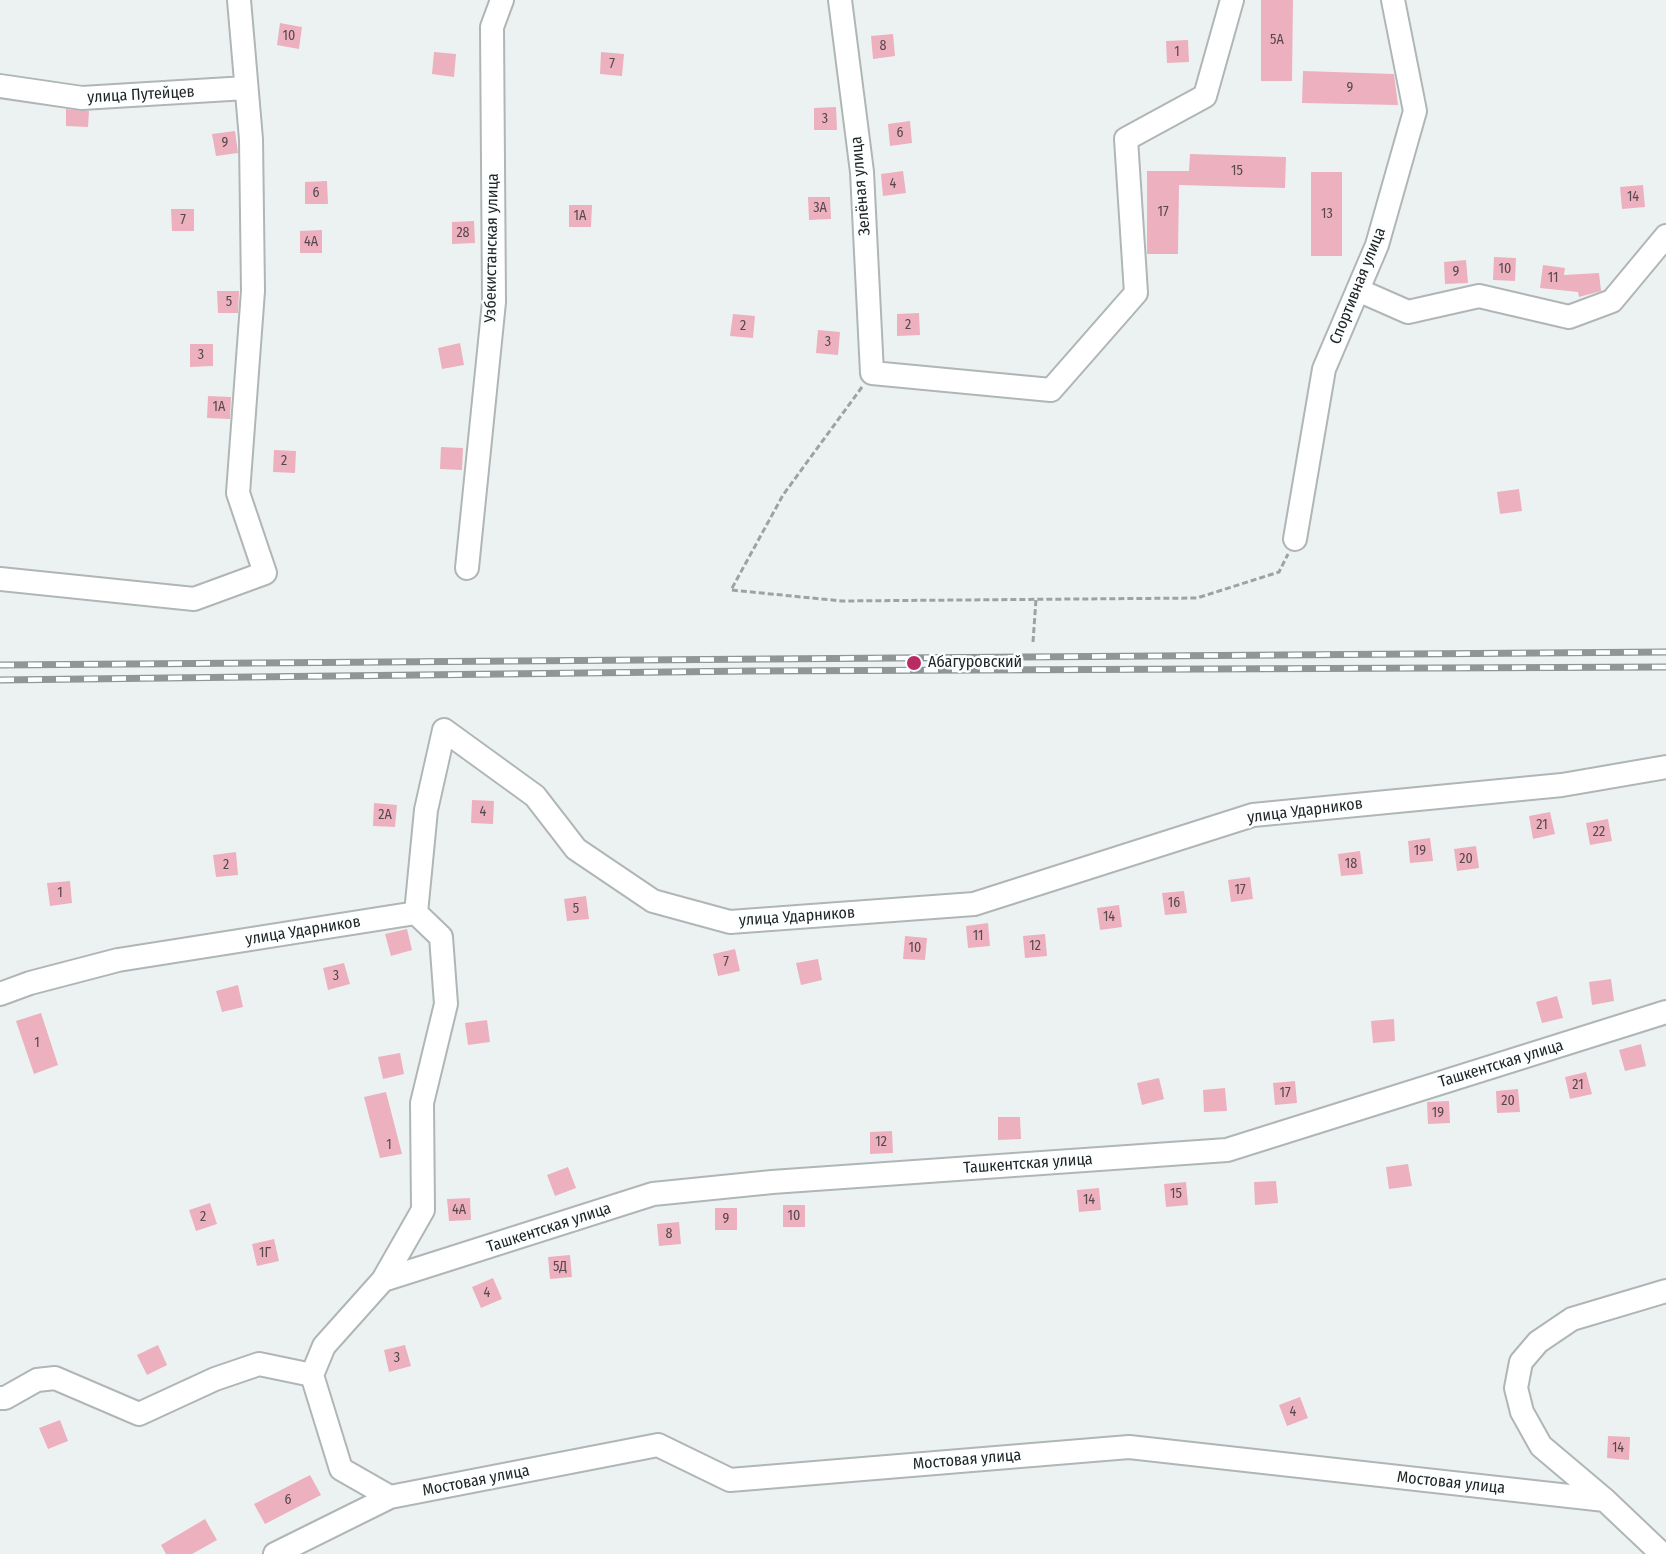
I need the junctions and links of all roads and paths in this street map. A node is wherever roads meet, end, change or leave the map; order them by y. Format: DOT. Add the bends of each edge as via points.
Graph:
graph roads {
  1 [pos="239,0"];
  2 [pos="502,0"];
  3 [pos="840,0"];
  4 [pos="1232,0"];
  5 [pos="1393,0"];
  6 [pos="0,86"];
  7 [pos="246,88"];
  8 [pos="1666,236"];
  9 [pos="1358,290"];
  10 [pos="872,373"];
  11 [pos="1295,539"];
  12 [pos="467,568"];
  13 [pos="0,579"];
  14 [pos="1036,599"];
  15 [pos="1033,642"];
  16 [pos="1666,767"];
  17 [pos="416,913"];
  18 [pos="0,994"];
  19 [pos="1666,1012"];
  20 [pos="383,1280"];
  21 [pos="1666,1291"];
  22 [pos="312,1375"];
  23 [pos="0,1398"];
  24 [pos="390,1497"];
  25 [pos="1605,1500"];
  26 [pos="275,1554"];
  27 [pos="1662,1554"];
  1 -- 7 [label="street"];
  2 -- 12 [label="street, Узбекистанская улица" via="492,27 494,302"];
  3 -- 10 [label="street, Зелёная улица" via="862,171"];
  4 -- 10 [label="street" via="1205,96 1125,139 1136,293 1051,390"];
  5 -- 9 [label="street, Спортивная улица" via="1415,111 1377,245"];
  6 -- 7 [label="street, улица Путейцев" via="82,99"];
  7 -- 13 [label="street" via="251,139 253,291 238,493 265,573 194,599"];
  8 -- 9 [label="street" via="1612,301 1569,317 1479,296 1408,312"];
  9 -- 11 [label="street, Спортивная улица" via="1324,369"];
  10 -- 14 [label="path" via="783,495 731,590 842,601"];
  11 -- 14 [label="path" via="1279,572 1197,598"];
  14 -- 15 [label="path"];
  16 -- 17 [label="street, улица Ударников" via="1562,785 1253,815 974,904 730,922 652,901 576,849 535,796 444,730 426,810"];
  17 -- 18 [label="street, улица Ударников" via="118,960"];
  17 -- 20 [label="street" via="441,937 446,1004 422,1103 423,1210"];
  19 -- 20 [label="street, Ташкентская улица" via="1227,1150 653,1194"];
  20 -- 22 [label="street" via="324,1346"];
  21 -- 25 [label="street" via="1572,1319 1538,1342 1521,1362 1516,1388 1522,1412 1541,1446"];
  22 -- 23 [label="street" via="259,1364 215,1379 139,1414 55,1378 37,1380"];
  22 -- 24 [label="street" via="341,1469"];
  24 -- 25 [label="street, Мостовая улица" via="658,1445 730,1480 1129,1447"];
  24 -- 26 [label="street, Мостовая улица"];
  25 -- 27 [label="street"];
}
